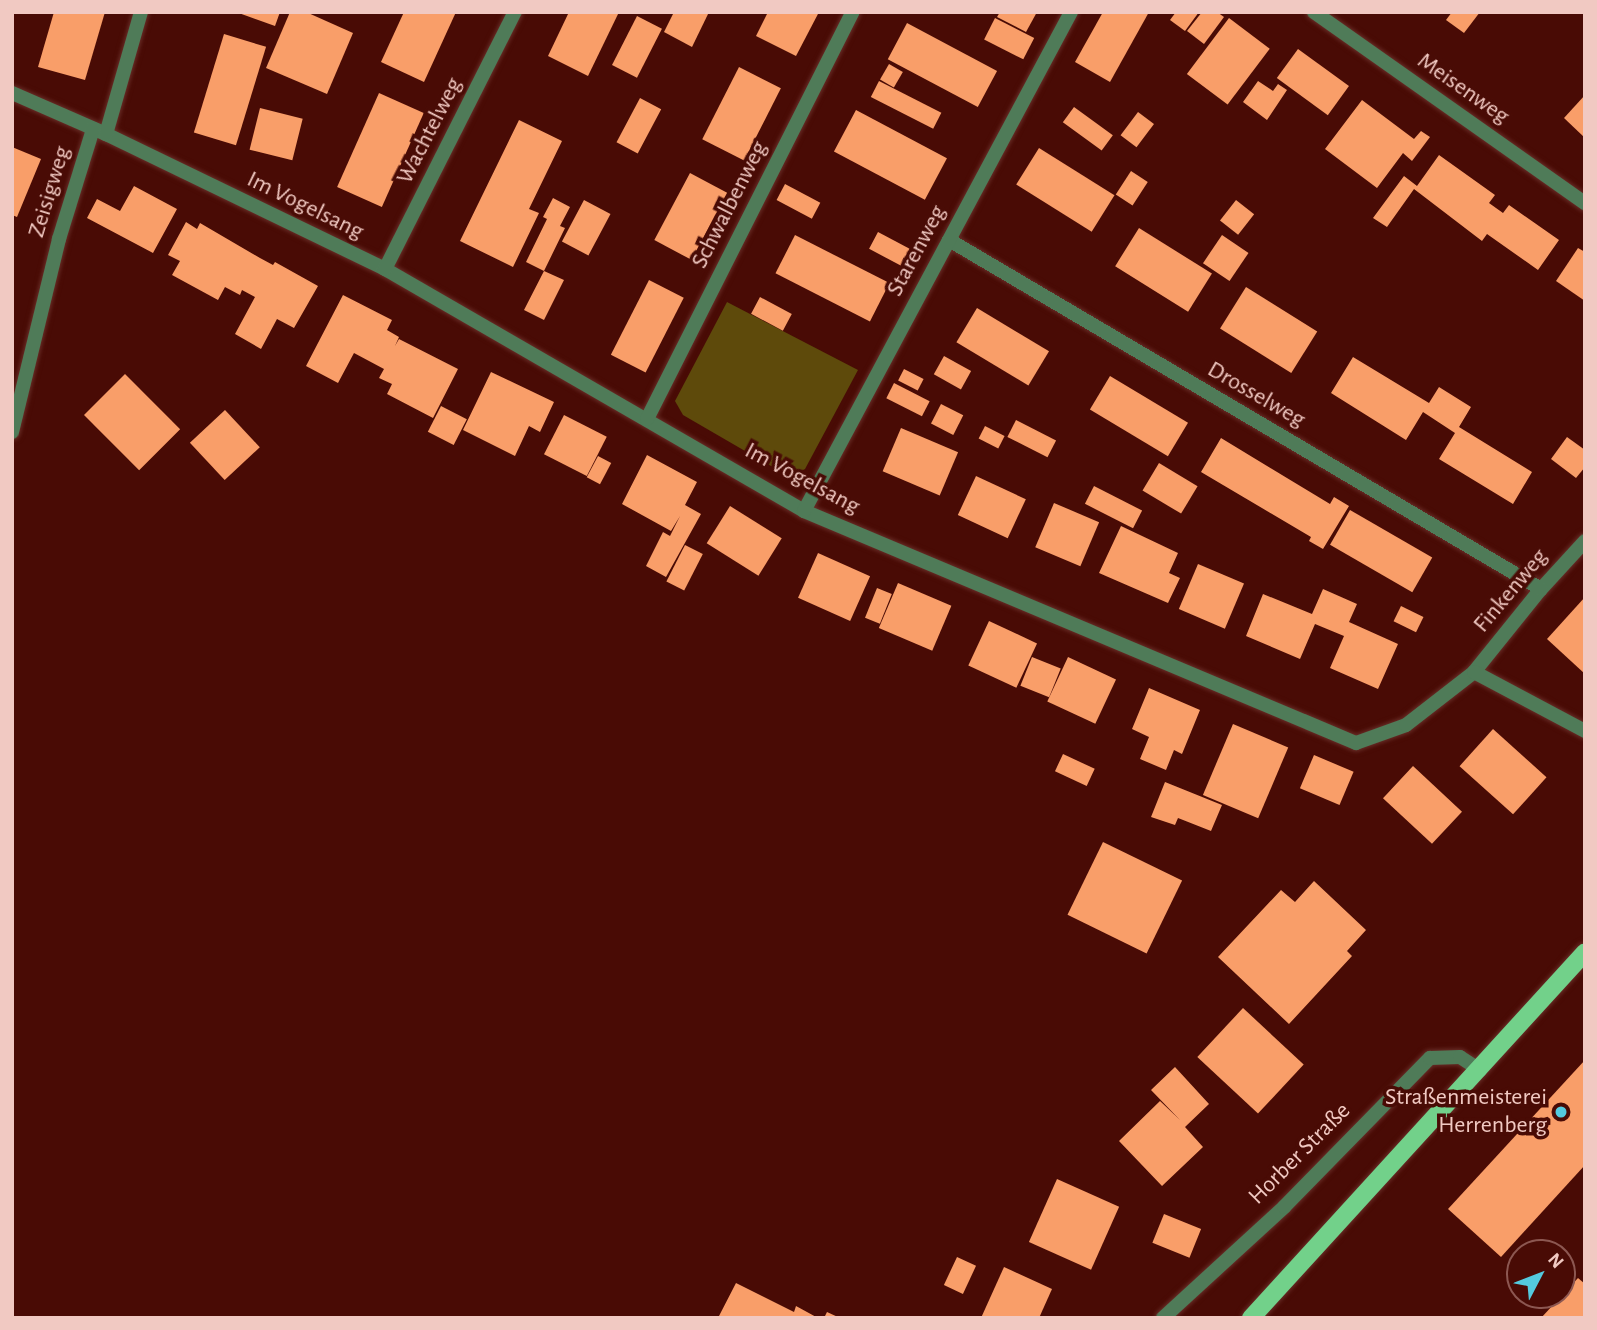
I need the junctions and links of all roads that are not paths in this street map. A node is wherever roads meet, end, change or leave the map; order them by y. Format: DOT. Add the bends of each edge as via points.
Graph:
graph roads {
  1 [pos="141,12"];
  2 [pos="515,12"];
  3 [pos="853,12"];
  4 [pos="1071,12"];
  5 [pos="1314,12"];
  6 [pos="12,93"];
  7 [pos="99,132"];
  8 [pos="1585,203"];
  9 [pos="948,240"];
  10 [pos="385,270"];
  11 [pos="648,419"];
  12 [pos="12,432"];
  13 [pos="804,511"];
  14 [pos="1585,541"];
  15 [pos="1541,589"];
  16 [pos="1474,672"];
  17 [pos="1585,732"];
  18 [pos="1585,952"];
  19 [pos="1480,1070"];
  20 [pos="1163,1318"];
  21 [pos="1251,1318"];
  1 -- 7 [label="street, Zeisigweg"];
  2 -- 10 [label="street, Wachtelweg"];
  3 -- 11 [label="street, Schwalbenweg"];
  4 -- 9 [label="street, Starenweg"];
  5 -- 8 [label="street, Meisenweg"];
  6 -- 7 [label="street, Im Vogelsang"];
  7 -- 10 [label="street, Im Vogelsang"];
  7 -- 12 [label="street, Zeisigweg" via="59,239"];
  9 -- 13 [label="street, Starenweg"];
  9 -- 15 [label="street, Drosselweg"];
  10 -- 11 [label="street, Im Vogelsang"];
  11 -- 13 [label="street, Im Vogelsang"];
  13 -- 16 [label="street, Im Vogelsang" via="1356,743 1406,725"];
  14 -- 15 [label="street, Finkenweg"];
  15 -- 16 [label="street, Finkenweg"];
  16 -- 17 [label="street"];
  18 -- 19 [label="main road"];
  19 -- 20 [label="street, Horber Straße" via="1460,1057 1430,1058 1284,1207"];
  19 -- 21 [label="main road"];
}
